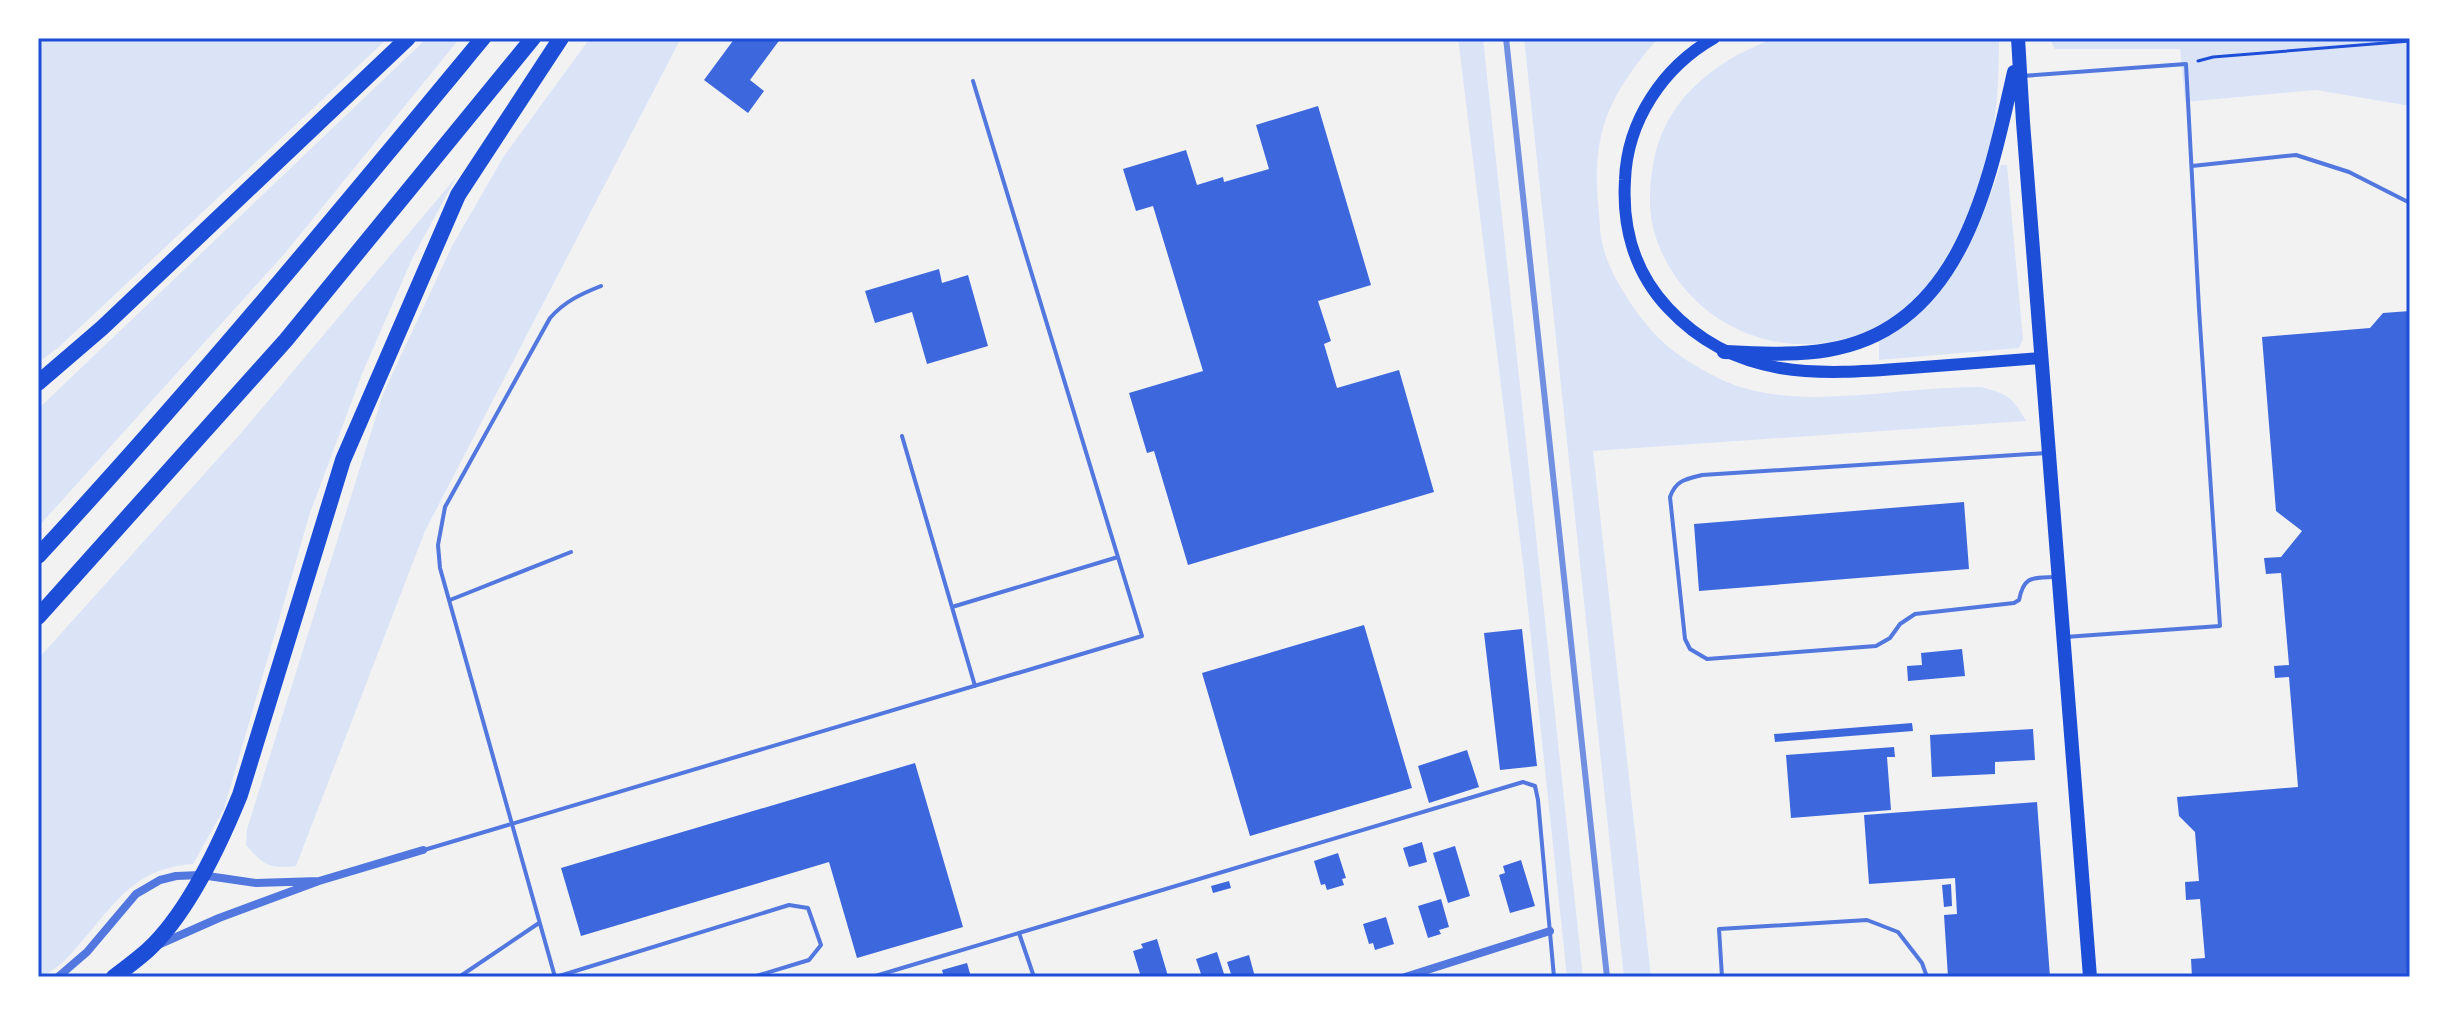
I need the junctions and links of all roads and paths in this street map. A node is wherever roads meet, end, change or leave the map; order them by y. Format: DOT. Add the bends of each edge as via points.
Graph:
graph roads {
  1 [pos="408,38"];
  2 [pos="483,38"];
  3 [pos="533,38"];
  4 [pos="561,38"];
  5 [pos="1714,38"];
  6 [pos="2410,41"];
  7 [pos="2019,45"];
  8 [pos="2186,64"];
  9 [pos="2020,76"];
  10 [pos="973,81"];
  11 [pos="2192,166"];
  12 [pos="2410,203"];
  13 [pos="601,286"];
  14 [pos="1724,352"];
  15 [pos="2042,358"];
  16 [pos="38,383"];
  17 [pos="902,436"];
  18 [pos="2050,453"];
  19 [pos="571,552"];
  20 [pos="38,556"];
  21 [pos="1118,557"];
  22 [pos="2059,576"];
  23 [pos="449,600"];
  24 [pos="951,607"];
  25 [pos="38,617"];
  26 [pos="2063,637"];
  27 [pos="975,686"];
  28 [pos="512,824"];
  29 [pos="423,850"];
  30 [pos="201,875"];
  31 [pos="319,881"];
  32 [pos="539,923"];
  33 [pos="1550,931"];
  34 [pos="1019,933"];
  35 [pos="150,948"];
  36 [pos="58,977"];
  37 [pos="114,977"];
  38 [pos="459,977"];
  39 [pos="556,977"];
  40 [pos="753,977"];
  41 [pos="872,977"];
  42 [pos="1034,977"];
  43 [pos="1405,977"];
  44 [pos="1554,977"];
  45 [pos="1722,977"];
  46 [pos="1927,977"];
  47 [pos="2090,977"];
  1 -- 16 [label="highway"];
  2 -- 20 [label="highway" via="253,313"];
  3 -- 25 [label="highway" via="286,340"];
  4 -- 30 [label="highway" via="458,195 361,418 343,460 240,795"];
  5 -- 14 [label="main road" via="1682,61 1650,98 1625,167 1624,196 1630,243 1655,295 1689,330"];
  6 -- 8 [label="path" via="2213,57"];
  7 -- 9 [label="main road"];
  7 -- 14 [label="main road" via="1994,159 1968,233 1927,295 1882,333 1857,343 1827,351"];
  8 -- 9 [label="lane"];
  8 -- 11 [label="lane"];
  9 -- 15 [label="main road"];
  10 -- 21 [label="lane"];
  11 -- 12 [label="lane" via="2296,155 2349,172"];
  11 -- 26 [label="lane" via="2220,626"];
  13 -- 23 [label="lane" via="574,297 550,318 445,507 438,545"];
  14 -- 15 [label="main road" via="1780,370 1812,372"];
  15 -- 18 [label="main road"];
  17 -- 24 [label="lane"];
  18 -- 22 [label="main road"];
  18 -- 22 [label="lane" via="1702,475 1674,486 1670,497 1685,639 1690,649 1707,659 1876,646 1915,614 2014,603 2027,581"];
  19 -- 23 [label="lane"];
  21 -- 24 [label="lane"];
  21 -- 27 [label="lane" via="1142,636"];
  22 -- 26 [label="main road"];
  23 -- 28 [label="lane"];
  24 -- 27 [label="lane"];
  26 -- 47 [label="main road"];
  27 -- 28 [label="lane"];
  28 -- 29 [label="lane"];
  28 -- 32 [label="lane"];
  29 -- 31 [label="street"];
  30 -- 31 [label="street" via="256,883"];
  30 -- 35 [label="highway"];
  30 -- 36 [label="street" via="160,880 136,894 87,952"];
  31 -- 35 [label="street"];
  32 -- 38 [label="lane"];
  32 -- 39 [label="lane"];
  33 -- 34 [label="lane" via="1538,800 1535,786 1523,782"];
  33 -- 43 [label="street"];
  33 -- 44 [label="lane"];
  34 -- 41 [label="lane"];
  34 -- 42 [label="lane"];
  35 -- 37 [label="highway"];
  39 -- 40 [label="lane" via="789,905 808,908 821,945 809,960"];
  45 -- 46 [label="lane" via="1719,929 1867,920 1898,932"];
}
